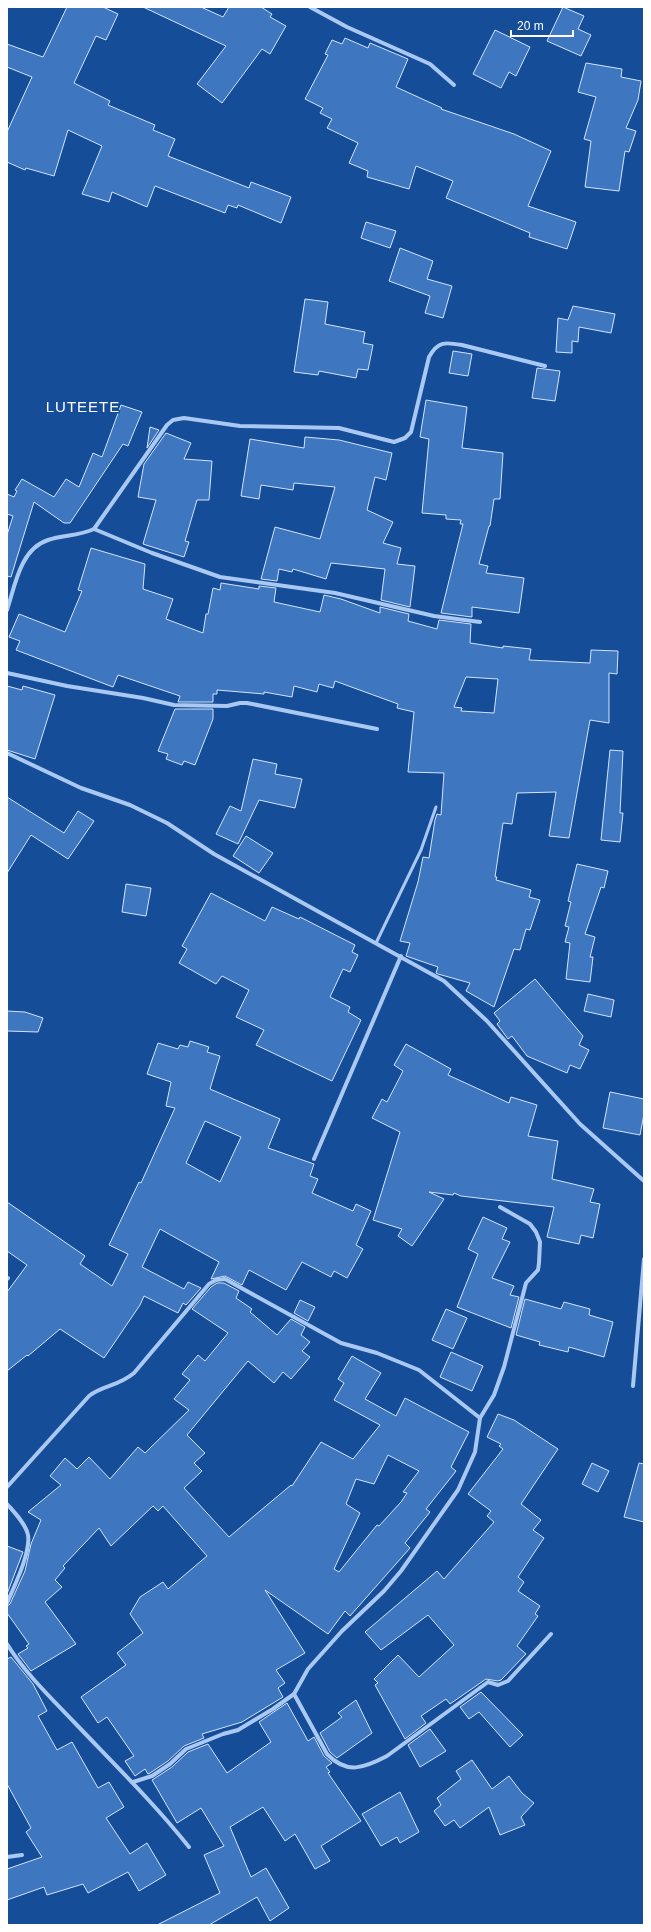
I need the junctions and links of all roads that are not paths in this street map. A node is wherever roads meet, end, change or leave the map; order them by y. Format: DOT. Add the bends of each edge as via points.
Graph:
graph roads {
  1 [pos="310,7"];
  2 [pos="454,85"];
  3 [pos="545,366"];
  4 [pos="94,529"];
  5 [pos="7,610"];
  6 [pos="480,622"];
  7 [pos="7,673"];
  8 [pos="377,729"];
  9 [pos="7,753"];
  10 [pos="436,807"];
  11 [pos="376,943"];
  12 [pos="401,956"];
  13 [pos="314,1159"];
  14 [pos="644,1181"];
  15 [pos="500,1207"];
  16 [pos="644,1259"];
  17 [pos="632,1386"];
  18 [pos="480,1418"];
  19 [pos="7,1487"];
  20 [pos="7,1504"];
  21 [pos="7,1603"];
  22 [pos="551,1634"];
  23 [pos="7,1644"];
  24 [pos="294,1694"];
  25 [pos="133,1782"];
  26 [pos="189,1847"];
  27 [pos="22,1855"];
  28 [pos="7,1857"];
  1 -- 2 [label="street" via="347,27 430,64"];
  3 -- 4 [label="street" via="449,342 439,345 429,357 411,432 405,438 394,442 339,428 240,426 184,418 173,420"];
  4 -- 5 [label="street" via="80,535 49,540 34,547 23,563"];
  4 -- 6 [label="street" via="220,577 335,593 427,614"];
  7 -- 8 [label="street" via="174,705 227,706 248,703"];
  9 -- 11 [label="street" via="74,785 167,823 214,854"];
  10 -- 11 [label="lane" via="421,850"];
  11 -- 12 [label="street"];
  12 -- 13 [label="street"];
  12 -- 14 [label="street" via="453,988 492,1026 580,1124"];
  15 -- 18 [label="street" via="530,1224 536,1232 540,1242 539,1263 538,1270 526,1283 504,1367 494,1395"];
  16 -- 17 [label="street"];
  18 -- 19 [label="street" via="419,1370 377,1353 341,1343 225,1279 216,1280 209,1284 130,1376 119,1384 97,1390 89,1396"];
  18 -- 24 [label="street" via="475,1452 458,1490 397,1576 308,1669"];
  20 -- 21 [label="street" via="28,1535 27,1550"];
  22 -- 24 [label="street" via="508,1681 498,1684 488,1682 387,1756 368,1765 354,1768 334,1761 327,1754"];
  23 -- 25 [label="street" via="37,1684"];
  24 -- 25 [label="street" via="238,1730 186,1749 152,1776"];
  25 -- 26 [label="street"];
  27 -- 28 [label="street"];
}
